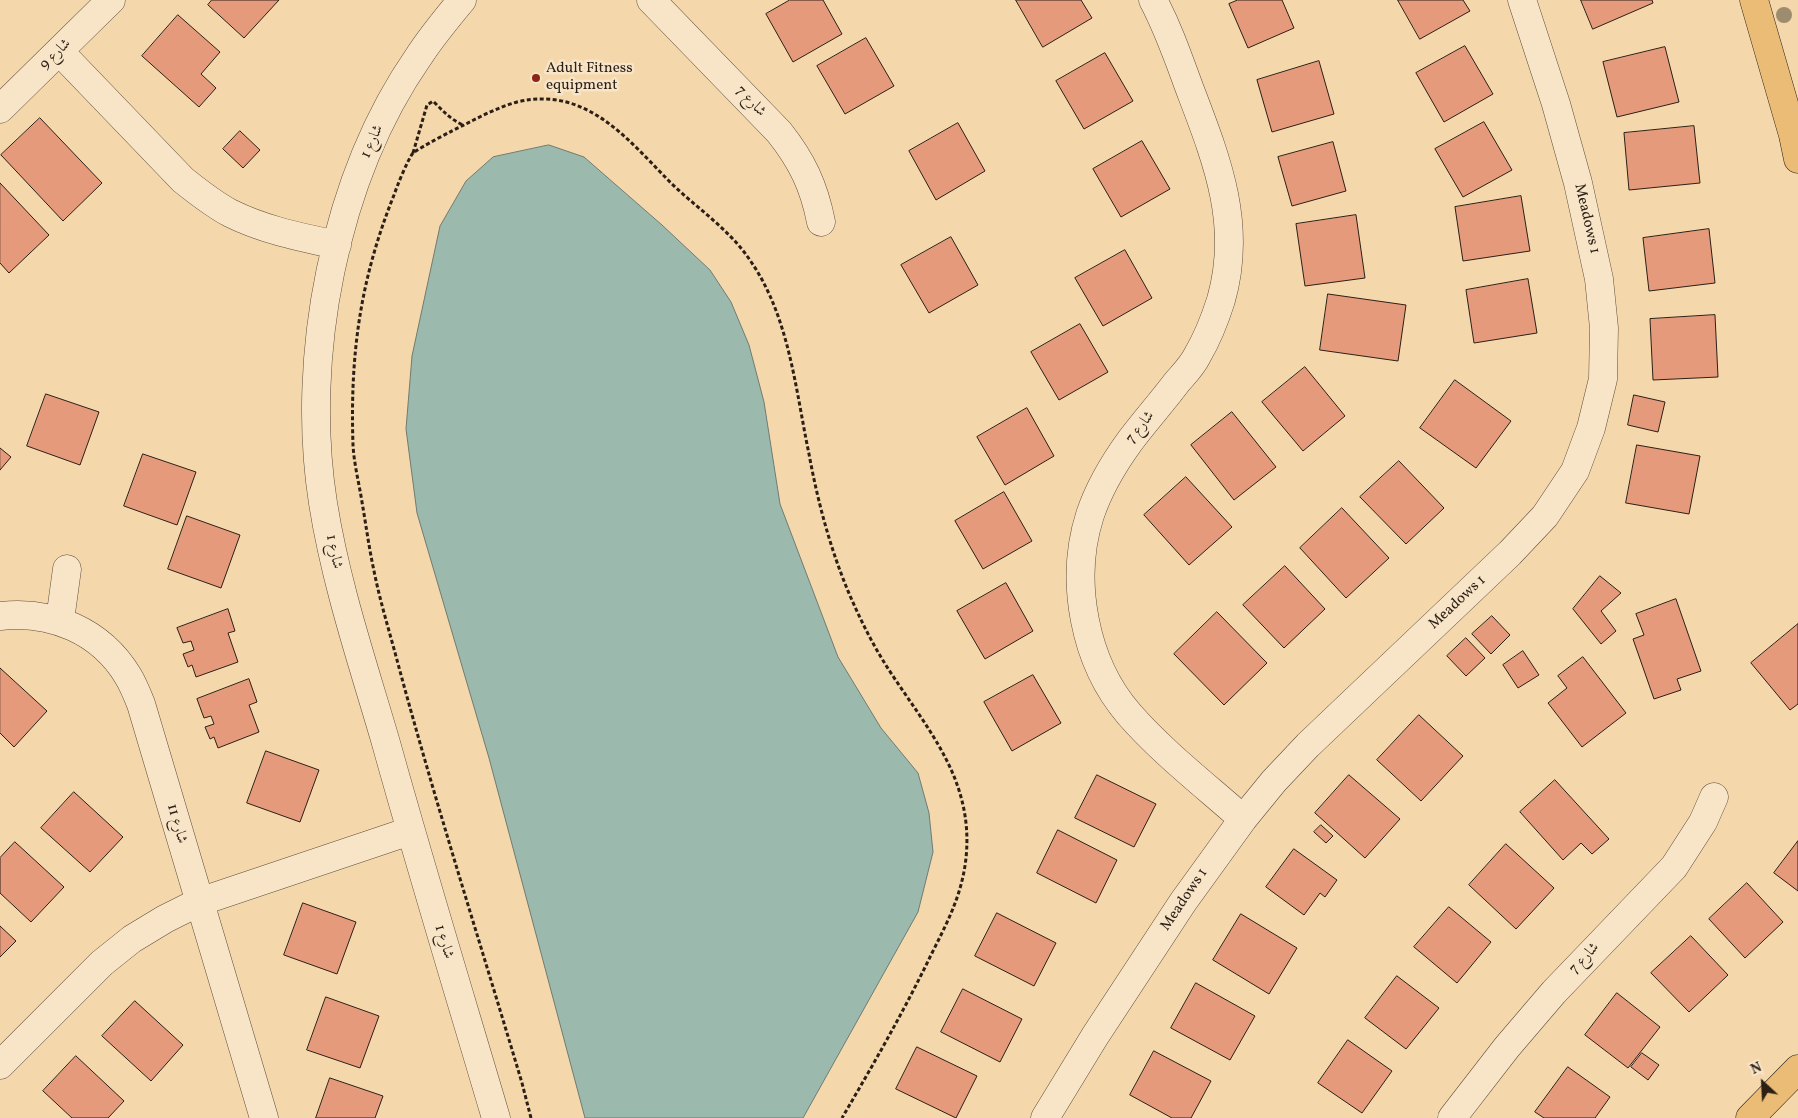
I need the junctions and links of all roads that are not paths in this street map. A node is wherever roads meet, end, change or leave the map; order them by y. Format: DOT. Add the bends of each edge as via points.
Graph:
graph roads {
  1 [pos="111,0"];
  2 [pos="462,0"];
  3 [pos="651,0"];
  4 [pos="1154,0"];
  5 [pos="1522,0"];
  6 [pos="1754,0"];
  7 [pos="60,51"];
  8 [pos="0,109"];
  9 [pos="1798,159"];
  10 [pos="821,222"];
  11 [pos="336,245"];
  12 [pos="67,568"];
  13 [pos="0,616"];
  14 [pos="60,620"];
  15 [pos="1714,797"];
  16 [pos="1243,819"];
  17 [pos="410,831"];
  18 [pos="199,902"];
  19 [pos="0,1065"];
  20 [pos="1798,1069"];
  21 [pos="264,1118"];
  22 [pos="496,1118"];
  23 [pos="1045,1118"];
  24 [pos="1452,1118"];
  25 [pos="1750,1118"];
  1 -- 7 [label="street, شارع 9"];
  2 -- 11 [label="street, شارع 1" via="418,57 392,102 350,196"];
  3 -- 10 [label="street, شارع 7" via="792,148 811,183"];
  4 -- 16 [label="street, شارع 7" via="1220,173 1227,204 1228,268 1211,329 1197,358 1107,476 1088,523 1082,556 1081,598 1089,639 1105,678 1128,713"];
  5 -- 16 [label="street, Meadows 1" via="1561,121 1599,279 1604,328 1603,379 1591,428 1575,471 1545,516 1308,745"];
  6 -- 9 [label="main road"];
  7 -- 8 [label="street, شارع 9"];
  7 -- 11 [label="street" via="183,180 205,197 256,224"];
  11 -- 17 [label="street, شارع 1" via="323,315 316,389 323,502 341,586"];
  12 -- 14 [label="street"];
  13 -- 14 [label="street, شارع 11" via="31,615"];
  14 -- 18 [label="street, شارع 11" via="87,634 110,652 129,676 141,704"];
  15 -- 24 [label="street, شارع 7" via="1703,822 1674,868 1506,1046"];
  16 -- 23 [label="street, Meadows 1" via="1183,902"];
  17 -- 18 [label="street"];
  17 -- 22 [label="street, شارع 1"];
  18 -- 19 [label="street" via="132,939 102,963"];
  18 -- 21 [label="street, شارع 11"];
  20 -- 25 [label="main road"];
}
